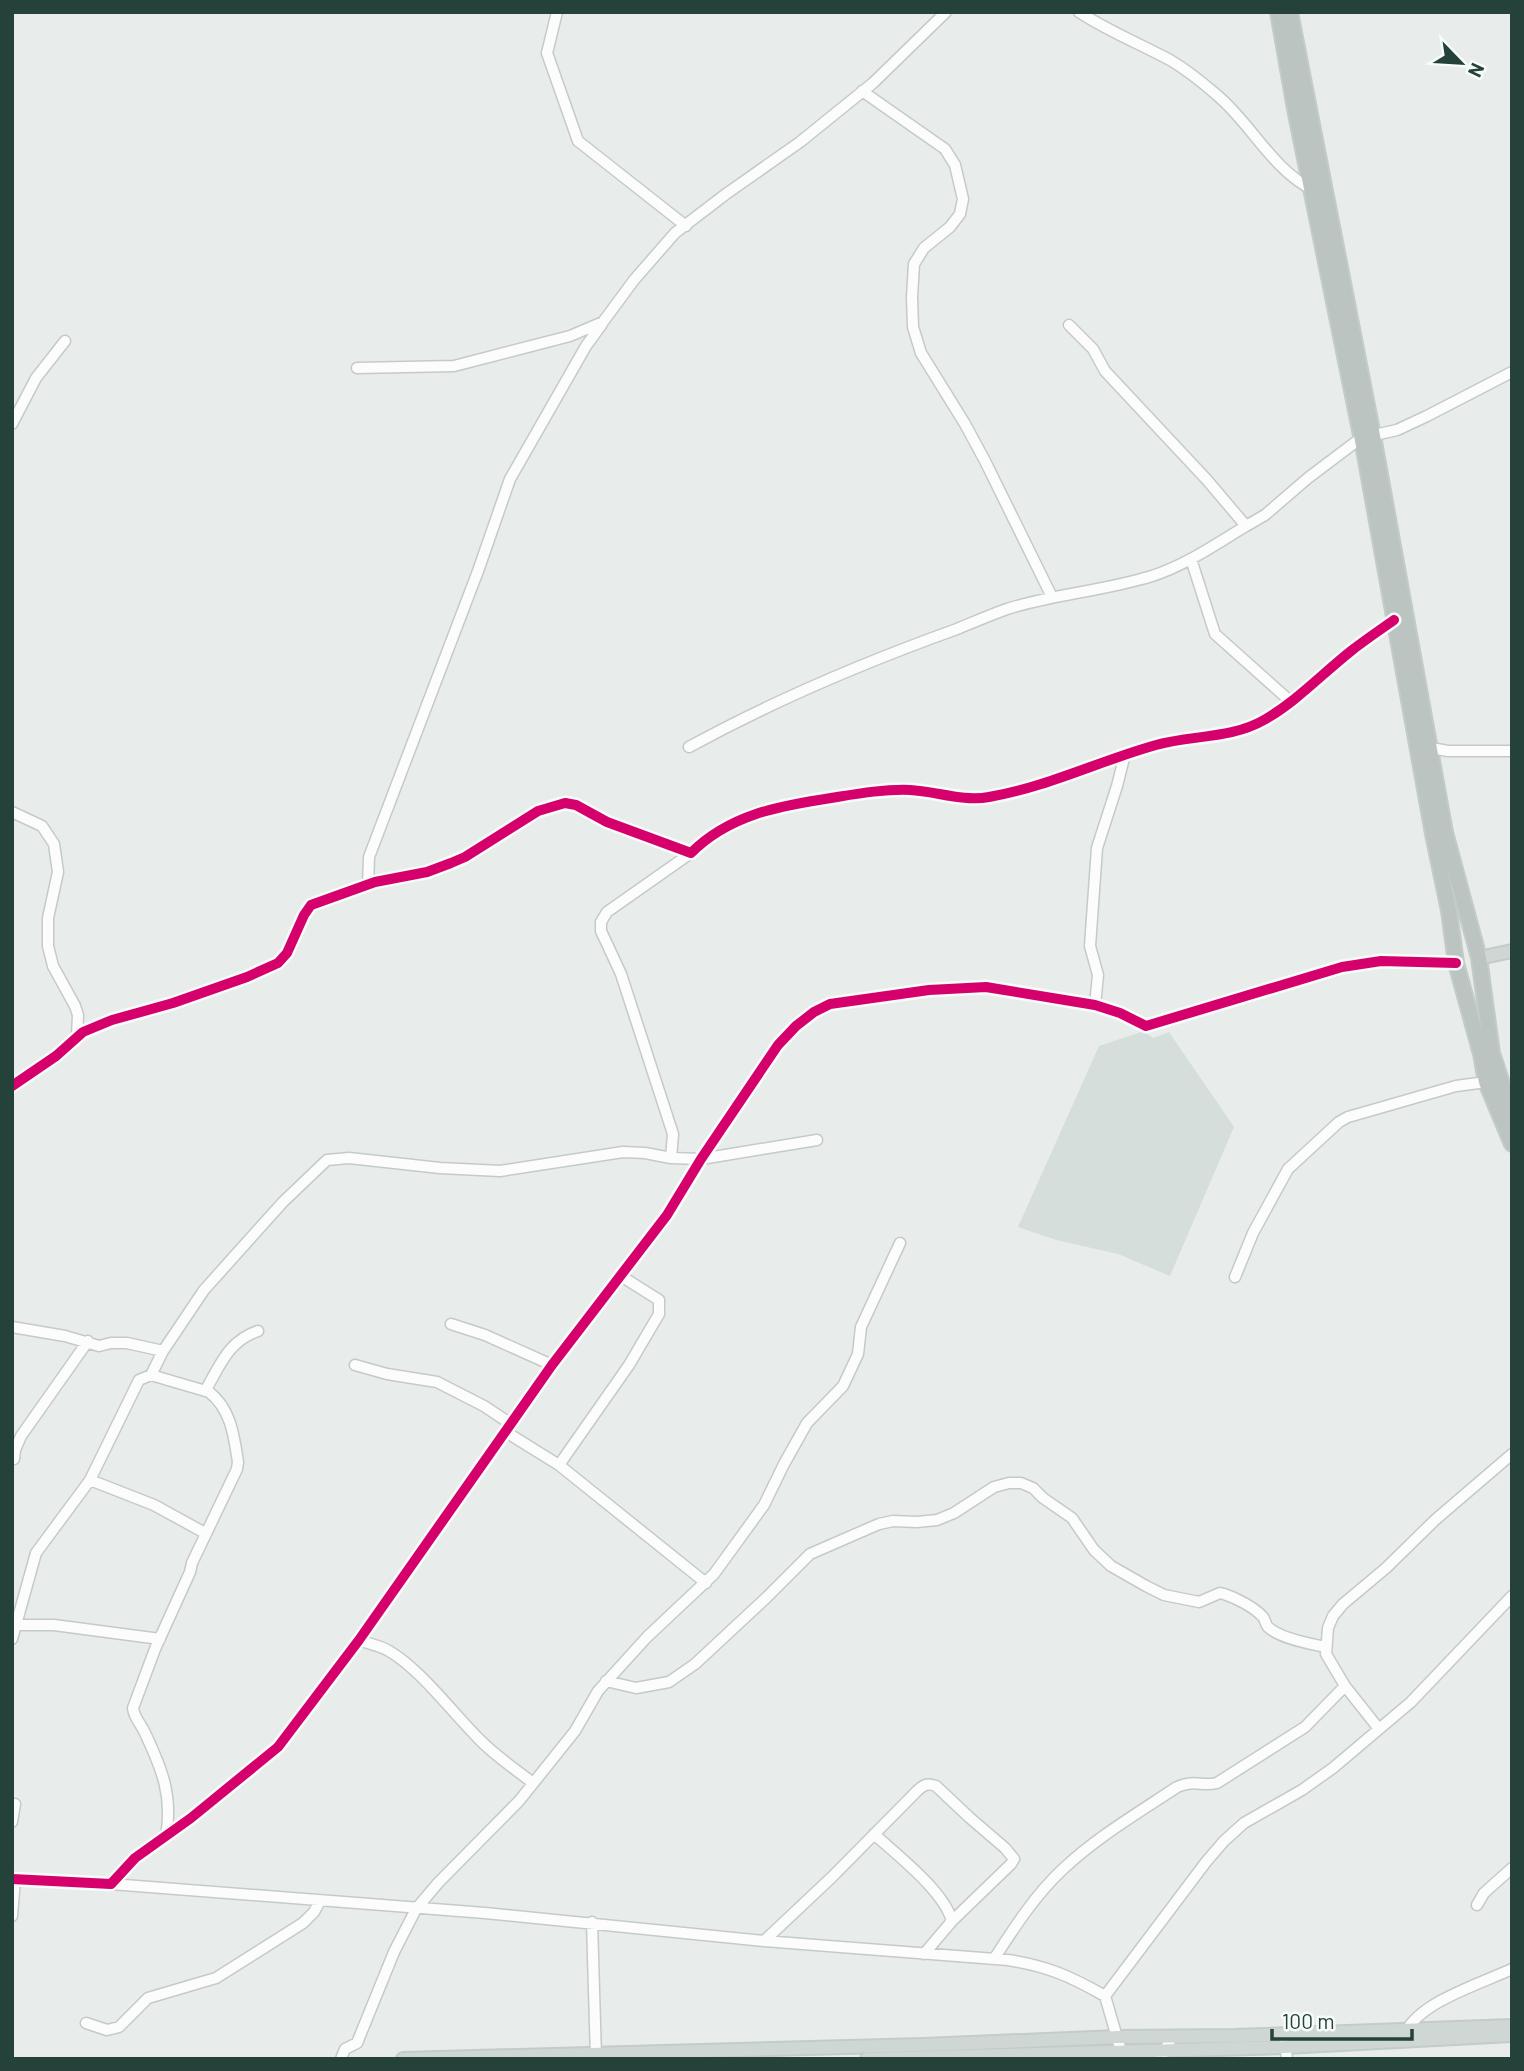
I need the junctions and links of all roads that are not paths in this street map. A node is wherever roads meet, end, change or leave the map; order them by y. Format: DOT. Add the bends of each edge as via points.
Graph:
graph roads {
  1 [pos="557,12"];
  2 [pos="946,12"];
  3 [pos="1079,12"];
  4 [pos="1278,12"];
  5 [pos="1290,12"];
  6 [pos="862,91"];
  7 [pos="1318,189"];
  8 [pos="686,226"];
  9 [pos="603,322"];
  10 [pos="1069,325"];
  11 [pos="65,341"];
  12 [pos="357,368"];
  13 [pos="1512,372"];
  14 [pos="12,424"];
  15 [pos="1367,437"];
  16 [pos="1245,526"];
  17 [pos="1191,559"];
  18 [pos="1052,597"];
  19 [pos="1394,621"];
  20 [pos="1290,701"];
  21 [pos="689,747"];
  22 [pos="1423,747"];
  23 [pos="1512,751"];
  24 [pos="1125,754"];
  25 [pos="12,812"];
  26 [pos="1439,833"];
  27 [pos="691,853"];
  28 [pos="368,885"];
  29 [pos="1471,929"];
  30 [pos="1452,932"];
  31 [pos="1512,951"];
  32 [pos="1479,958"];
  33 [pos="1456,963"];
  34 [pos="1482,982"];
  35 [pos="1462,986"];
  36 [pos="1095,1005"];
  37 [pos="78,1036"];
  38 [pos="1486,1053"];
  39 [pos="1486,1082"];
  40 [pos="12,1086"];
  41 [pos="1512,1114"];
  42 [pos="817,1140"];
  43 [pos="1512,1144"];
  44 [pos="671,1158"];
  45 [pos="701,1159"];
  46 [pos="900,1243"];
  47 [pos="621,1276"];
  48 [pos="1234,1277"];
  49 [pos="452,1324"];
  50 [pos="12,1326"];
  51 [pos="258,1331"];
  52 [pos="88,1341"];
  53 [pos="163,1351"];
  54 [pos="355,1365"];
  55 [pos="552,1365"];
  56 [pos="151,1375"];
  57 [pos="205,1391"];
  58 [pos="509,1428"];
  59 [pos="1512,1454"];
  60 [pos="14,1459"];
  61 [pos="559,1465"];
  62 [pos="90,1480"];
  63 [pos="205,1533"];
  64 [pos="706,1583"];
  65 [pos="1512,1596"];
  66 [pos="17,1625"];
  67 [pos="12,1639"];
  68 [pos="160,1639"];
  69 [pos="359,1640"];
  70 [pos="1326,1647"];
  71 [pos="606,1681"];
  72 [pos="1345,1686"];
  73 [pos="1379,1729"];
  74 [pos="533,1783"];
  75 [pos="15,1804"];
  76 [pos="12,1822"];
  77 [pos="874,1834"];
  78 [pos="166,1836"];
  79 [pos="1512,1868"];
  80 [pos="13,1879"];
  81 [pos="111,1884"];
  82 [pos="320,1901"];
  83 [pos="1477,1905"];
  84 [pos="416,1909"];
  85 [pos="12,1916"];
  86 [pos="952,1921"];
  87 [pos="592,1923"];
  88 [pos="764,1941"];
  89 [pos="924,1954"];
  90 [pos="994,1959"];
  91 [pos="1512,1969"];
  92 [pos="1105,1996"];
  93 [pos="86,2023"];
  94 [pos="1512,2026"];
  95 [pos="1405,2034"];
  96 [pos="1512,2035"];
  97 [pos="1118,2037"];
  98 [pos="1172,2037"];
  99 [pos="1023,2047"];
  100 [pos="1286,2047"];
  101 [pos="1121,2051"];
  102 [pos="924,2052"];
  103 [pos="829,2053"];
  104 [pos="1163,2054"];
  105 [pos="596,2056"];
  106 [pos="341,2059"];
  107 [pos="403,2059"];
  108 [pos="867,2059"];
  1 -- 8 [label="street" via="547,53 578,141"];
  2 -- 6 [label="street"];
  3 -- 7 [label="street" via="1193,76 1219,97 1286,172 1299,183"];
  4 -- 7 [label="highway" via="1295,110"];
  5 -- 7 [label="highway"];
  6 -- 8 [label="street"];
  6 -- 18 [label="street" via="945,149 955,165 963,199 960,214 923,248 915,264 913,327 921,353 980,452"];
  7 -- 15 [label="highway"];
  8 -- 9 [label="street" via="634,280"];
  9 -- 12 [label="street" via="570,336 454,366"];
  9 -- 28 [label="street" via="510,479 369,857"];
  10 -- 16 [label="street"];
  11 -- 14 [label="street" via="36,378"];
  13 -- 15 [label="street" via="1396,430"];
  15 -- 16 [label="street"];
  15 -- 19 [label="highway"];
  15 -- 22 [label="highway"];
  16 -- 17 [label="street"];
  17 -- 18 [label="street" via="1153,576"];
  17 -- 20 [label="street" via="1215,634"];
  18 -- 21 [label="street" via="993,613 825,680"];
  19 -- 20 [label="street"];
  19 -- 22 [label="highway"];
  20 -- 24 [label="street" via="1251,726"];
  22 -- 23 [label="street"];
  22 -- 26 [label="highway"];
  24 -- 27 [label="street" via="1049,782 986,798 886,790 781,806 735,821"];
  24 -- 36 [label="street" via="1097,848 1090,946 1097,975"];
  25 -- 37 [label="street" via="43,826 54,844 58,872 48,918 48,946 78,1015"];
  26 -- 29 [label="highway"];
  26 -- 30 [label="highway"];
  27 -- 28 [label="street" via="565,803 538,811 451,863"];
  27 -- 44 [label="street" via="607,912 600,926 621,974 673,1134"];
  28 -- 37 [label="street" via="308,908 287,953 272,967 112,1020"];
  29 -- 30 [label="highway"];
  29 -- 32 [label="highway"];
  30 -- 33 [label="highway"];
  31 -- 32 [label="main road"];
  32 -- 34 [label="highway"];
  33 -- 35 [label="highway"];
  33 -- 36 [label="street" via="1381,961 1342,967 1146,1026"];
  34 -- 35 [label="highway"];
  34 -- 38 [label="highway"];
  35 -- 38 [label="highway"];
  36 -- 45 [label="street" via="986,987 830,1004 796,1026 778,1045"];
  37 -- 40 [label="street"];
  38 -- 39 [label="highway"];
  38 -- 41 [label="highway"];
  39 -- 43 [label="highway"];
  39 -- 48 [label="street" via="1456,1086 1339,1122 1288,1169"];
  42 -- 45 [label="street"];
  44 -- 45 [label="street"];
  44 -- 53 [label="street" via="623,1152 500,1171 327,1160 204,1290"];
  45 -- 47 [label="street" via="667,1215"];
  46 -- 64 [label="street" via="861,1327 858,1354 843,1385 807,1423 764,1505"];
  47 -- 55 [label="street"];
  47 -- 61 [label="street" via="659,1300 659,1314"];
  49 -- 55 [label="street"];
  50 -- 52 [label="street"];
  51 -- 57 [label="street" via="233,1346"];
  52 -- 53 [label="street"];
  52 -- 60 [label="street" via="22,1436"];
  53 -- 56 [label="street"];
  54 -- 58 [label="street" via="437,1382 484,1406"];
  55 -- 58 [label="street"];
  56 -- 57 [label="street"];
  56 -- 62 [label="street" via="139,1380"];
  57 -- 63 [label="street" via="228,1415 239,1462"];
  58 -- 61 [label="street"];
  58 -- 69 [label="street"];
  59 -- 70 [label="street" via="1343,1604 1328,1628"];
  61 -- 64 [label="street"];
  62 -- 63 [label="street" via="154,1505"];
  62 -- 66 [label="street" via="36,1553"];
  63 -- 68 [label="street"];
  64 -- 71 [label="street"];
  65 -- 73 [label="street" via="1411,1702"];
  66 -- 67 [label="street"];
  66 -- 68 [label="street" via="54,1625"];
  68 -- 78 [label="street" via="133,1714 144,1730 169,1795"];
  69 -- 74 [label="street" via="390,1651 410,1667 481,1741"];
  69 -- 78 [label="street" via="278,1747"];
  70 -- 71 [label="street" via="1268,1627 1254,1610 1224,1594 1199,1602 1146,1586 1111,1566 1072,1518 1033,1488 1009,1483 937,1520 886,1522 810,1554 695,1664 669,1682 636,1688"];
  70 -- 72 [label="street"];
  71 -- 74 [label="street" via="575,1731"];
  72 -- 73 [label="street"];
  72 -- 90 [label="street" via="1305,1727 1217,1783 1189,1782 1177,1787 1102,1837 1041,1892"];
  73 -- 92 [label="street" via="1333,1769 1244,1823 1224,1841"];
  74 -- 84 [label="street"];
  75 -- 76 [label="street"];
  77 -- 86 [label="street" via="949,1909"];
  77 -- 86 [label="street" via="918,1790 930,1784 1010,1853 1012,1864"];
  77 -- 88 [label="street"];
  78 -- 81 [label="street" via="135,1858"];
  79 -- 83 [label="street"];
  80 -- 81 [label="street"];
  80 -- 85 [label="street"];
  81 -- 82 [label="street"];
  82 -- 84 [label="street"];
  82 -- 93 [label="street" via="303,1923 216,1978 148,1998 113,2029"];
  84 -- 87 [label="street"];
  84 -- 106 [label="street" via="357,2043 345,2049"];
  86 -- 89 [label="street"];
  87 -- 88 [label="street"];
  87 -- 105 [label="street"];
  88 -- 89 [label="street"];
  89 -- 90 [label="street"];
  90 -- 92 [label="street" via="1039,1965"];
  91 -- 95 [label="street" via="1438,2003 1418,2016"];
  92 -- 97 [label="street"];
  94 -- 95 [label="main road"];
  95 -- 96 [label="main road"];
  95 -- 100 [label="main road"];
  97 -- 98 [label="main road"];
  97 -- 99 [label="main road"];
  97 -- 101 [label="street"];
  98 -- 100 [label="main road"];
  98 -- 104 [label="street"];
  99 -- 101 [label="main road"];
  99 -- 102 [label="main road"];
  100 -- 104 [label="main road"];
  101 -- 104 [label="main road"];
  102 -- 103 [label="main road"];
  102 -- 108 [label="main road"];
  103 -- 105 [label="main road"];
  105 -- 107 [label="main road"];
}
